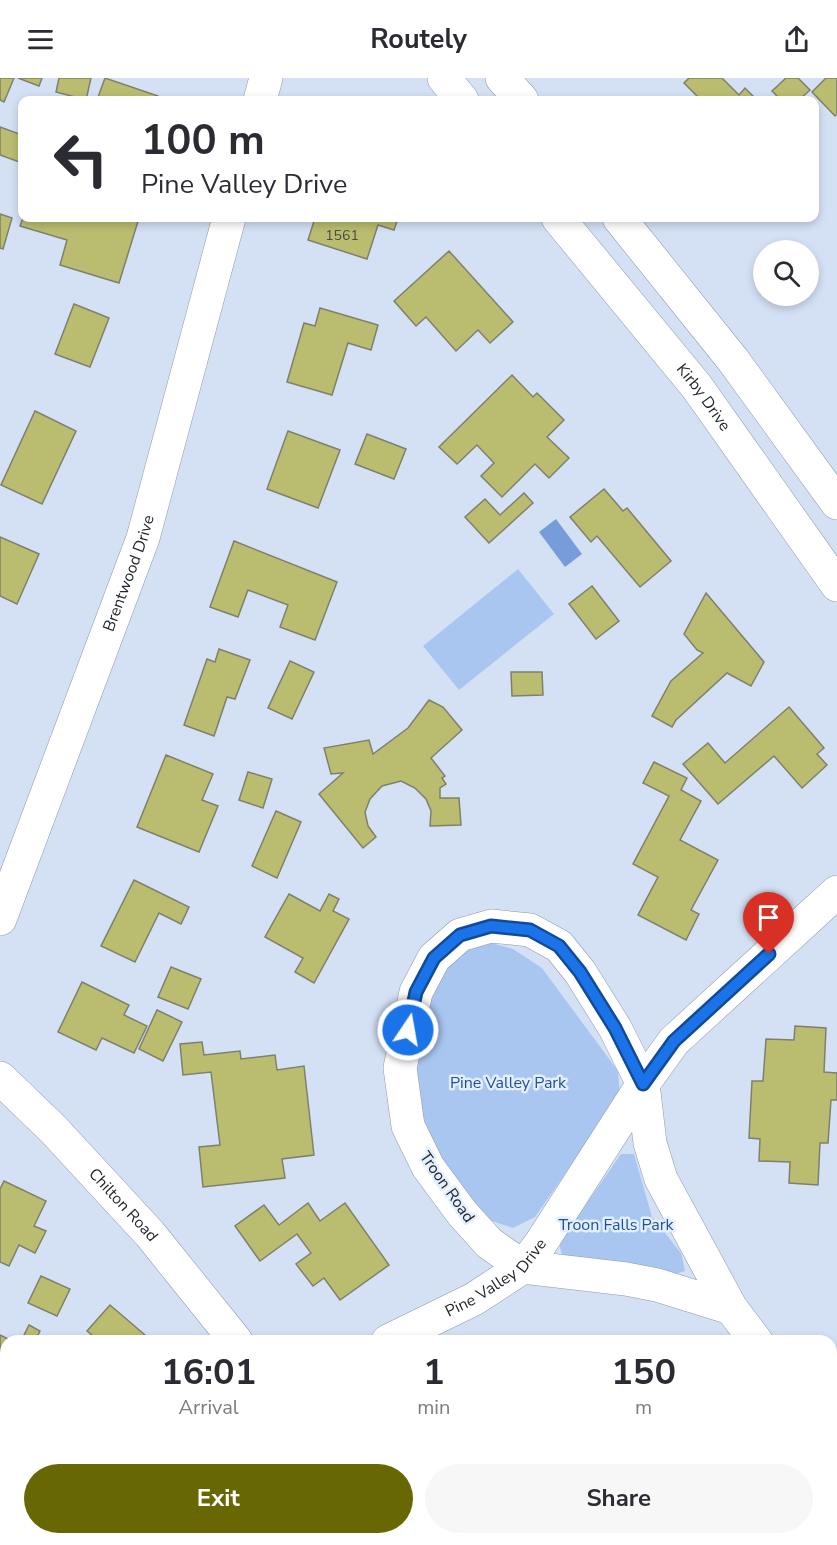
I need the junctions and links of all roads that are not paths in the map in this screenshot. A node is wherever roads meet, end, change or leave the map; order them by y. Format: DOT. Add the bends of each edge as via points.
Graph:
graph roads {
  1 [pos="266,78"];
  2 [pos="444,78"];
  3 [pos="502,78"];
  4 [pos="261,96"];
  5 [pos="459,96"];
  6 [pos="518,96"];
  7 [pos="228,222"];
  8 [pos="561,222"];
  9 [pos="622,222"];
  10 [pos="837,503"];
  11 [pos="837,585"];
  12 [pos="837,892"];
  13 [pos="0,920"];
  14 [pos="0,1078"];
  15 [pos="643,1084"];
  16 [pos="523,1267"];
  17 [pos="730,1308"];
  18 [pos="231,1335"];
  19 [pos="400,1335"];
  20 [pos="751,1335"];
  1 -- 4 [label="street"];
  2 -- 5 [label="street"];
  3 -- 6 [label="street"];
  7 -- 13 [label="street, Brentwood Drive" via="143,538"];
  8 -- 11 [label="street, Kirby Drive" via="697,387"];
  9 -- 10 [label="street" via="733,360"];
  12 -- 15 [label="street, Pine Valley Drive" via="674,1041"];
  14 -- 18 [label="street, Chilton Road" via="150,1234"];
  15 -- 16 [label="street, Pine Valley Drive"];
  15 -- 16 [label="street, Troon Road" via="615,1028 559,946 530,930 491,926 460,935 434,958 416,992 400,1068 408,1126 428,1167 462,1213 489,1243"];
  15 -- 17 [label="street, Troon Road" via="650,1143 661,1179"];
  16 -- 17 [label="street, Troon Road" via="636,1281"];
  16 -- 19 [label="street, Pine Valley Drive" via="474,1299"];
  17 -- 20 [label="street, Troon Road"];
}
